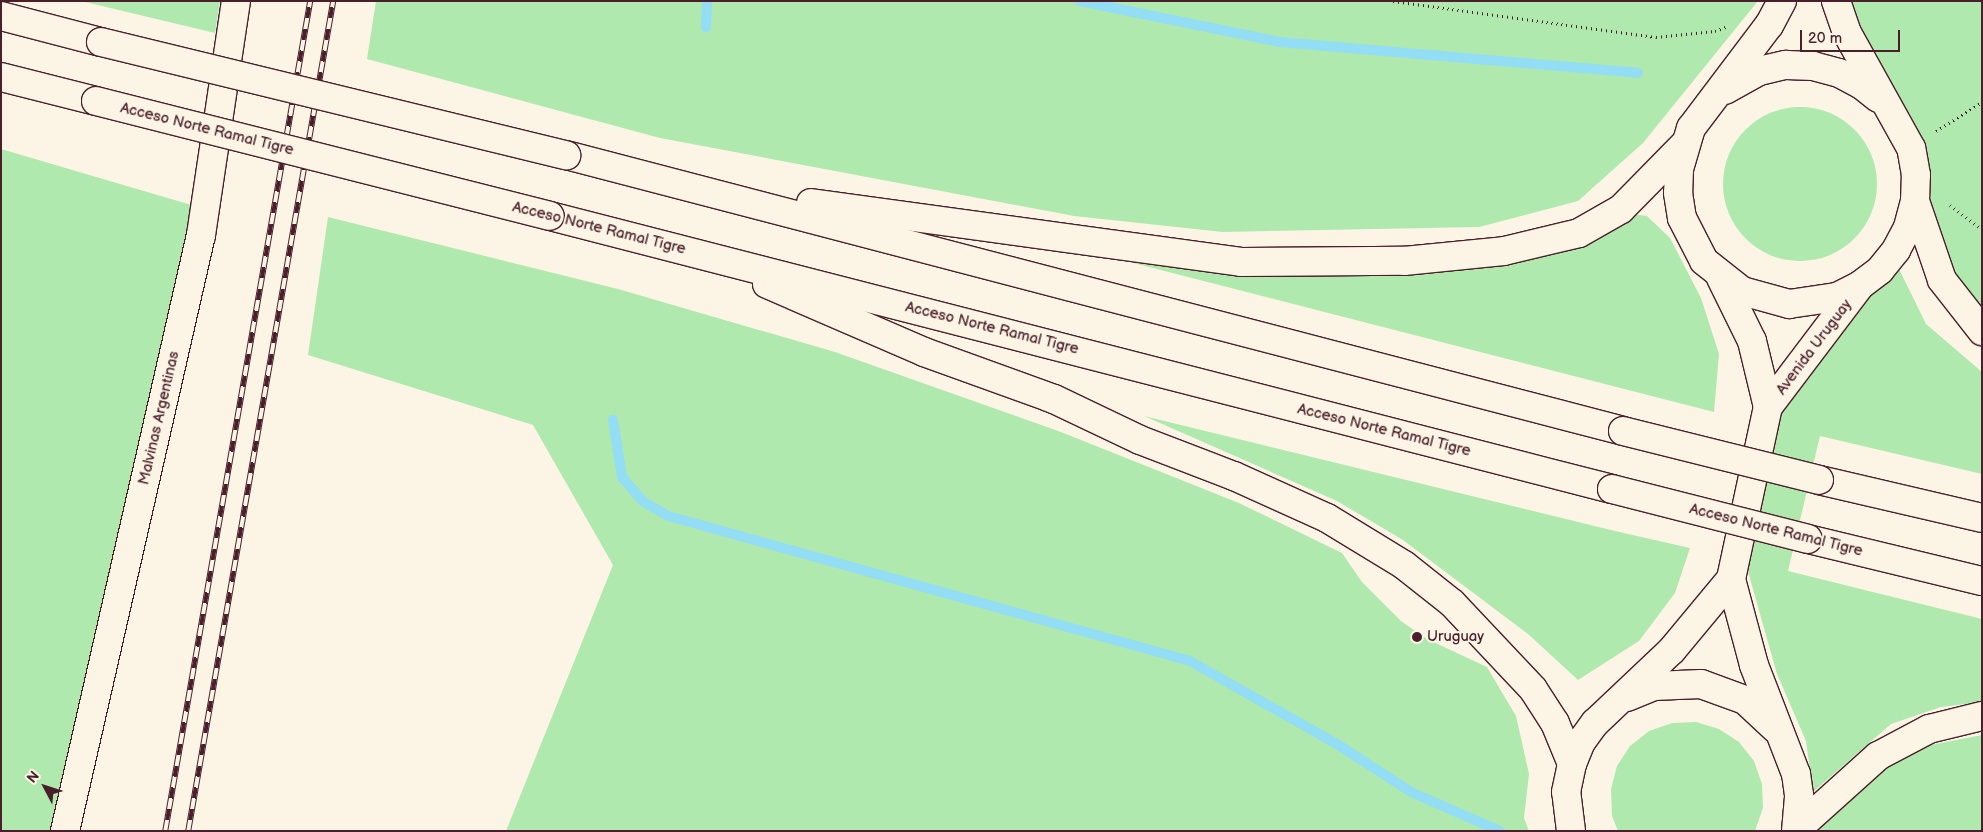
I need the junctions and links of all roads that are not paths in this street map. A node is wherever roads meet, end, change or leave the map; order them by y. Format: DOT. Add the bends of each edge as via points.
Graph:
graph roads {
  1 [pos="236,1"];
  2 [pos="1782,1"];
  3 [pos="1836,1"];
  4 [pos="1,16"];
  5 [pos="1,77"];
  6 [pos="1714,99"];
  7 [pos="1883,102"];
  8 [pos="1684,145"];
  9 [pos="705,190"];
  10 [pos="1915,201"];
  11 [pos="690,250"];
  12 [pos="1721,278"];
  13 [pos="1859,286"];
  14 [pos="1982,332"];
  15 [pos="1768,407"];
  16 [pos="1982,518"];
  17 [pos="1731,579"];
  18 [pos="1982,581"];
  19 [pos="1612,707"];
  20 [pos="1982,716"];
  21 [pos="1789,753"];
  22 [pos="1572,764"];
  23 [pos="1797,829"];
  24 [pos="65,831"];
  25 [pos="1571,831"];
  1 -- 24 [label="main road, Malvinas Argentinas" via="201,235"];
  2 -- 6 [label="main road, Avenida Uruguay"];
  3 -- 7 [label="main road, Avenida Uruguay" via="1847,33"];
  4 -- 9 [label="main road, bridge"];
  5 -- 11 [label="main road, Acceso Norte Ramal Tigre, bridge"];
  6 -- 7 [label="main road, Avenida Uruguay" via="1735,82 1759,71 1795,66 1839,72"];
  6 -- 8 [label="main road, Avenida Uruguay" via="1691,128"];
  7 -- 10 [label="main road, Avenida Uruguay" via="1900,124 1911,148 1916,175"];
  8 -- 9 [label="main road" via="1621,209 1579,233 1504,251 1404,261 1241,262 948,220"];
  8 -- 12 [label="main road, Avenida Uruguay" via="1678,185 1682,218 1690,240"];
  9 -- 16 [label="main road, bridge" via="1623,432"];
  10 -- 13 [label="main road, Avenida Uruguay" via="1908,227 1896,250 1880,270"];
  10 -- 14 [label="main road" via="1942,280"];
  11 -- 18 [label="main road, Acceso Norte Ramal Tigre, bridge" via="1612,489"];
  11 -- 22 [label="main road" via="924,352 1054,399 1140,440 1234,476 1327,518 1404,566 1452,603 1533,689 1555,722"];
  12 -- 13 [label="main road, Avenida Uruguay" via="1742,291 1789,304 1837,297"];
  12 -- 15 [label="main road, Avenida Uruguay" via="1752,341"];
  13 -- 15 [label="main road, Avenida Uruguay"];
  15 -- 17 [label="main road, Avenida Uruguay"];
  17 -- 19 [label="main road, Avenida Uruguay" via="1672,650"];
  17 -- 21 [label="main road, Avenida Uruguay" via="1754,665"];
  19 -- 21 [label="main road, Avenida Uruguay" via="1654,686 1677,683 1716,688 1745,700 1763,715"];
  19 -- 22 [label="main road, Avenida Uruguay" via="1595,723"];
  20 -- 23 [label="main road" via="1928,729 1878,756"];
  21 -- 23 [label="main road, Avenida Uruguay" via="1799,795"];
  22 -- 25 [label="main road, Avenida Uruguay" via="1566,792"];
}
